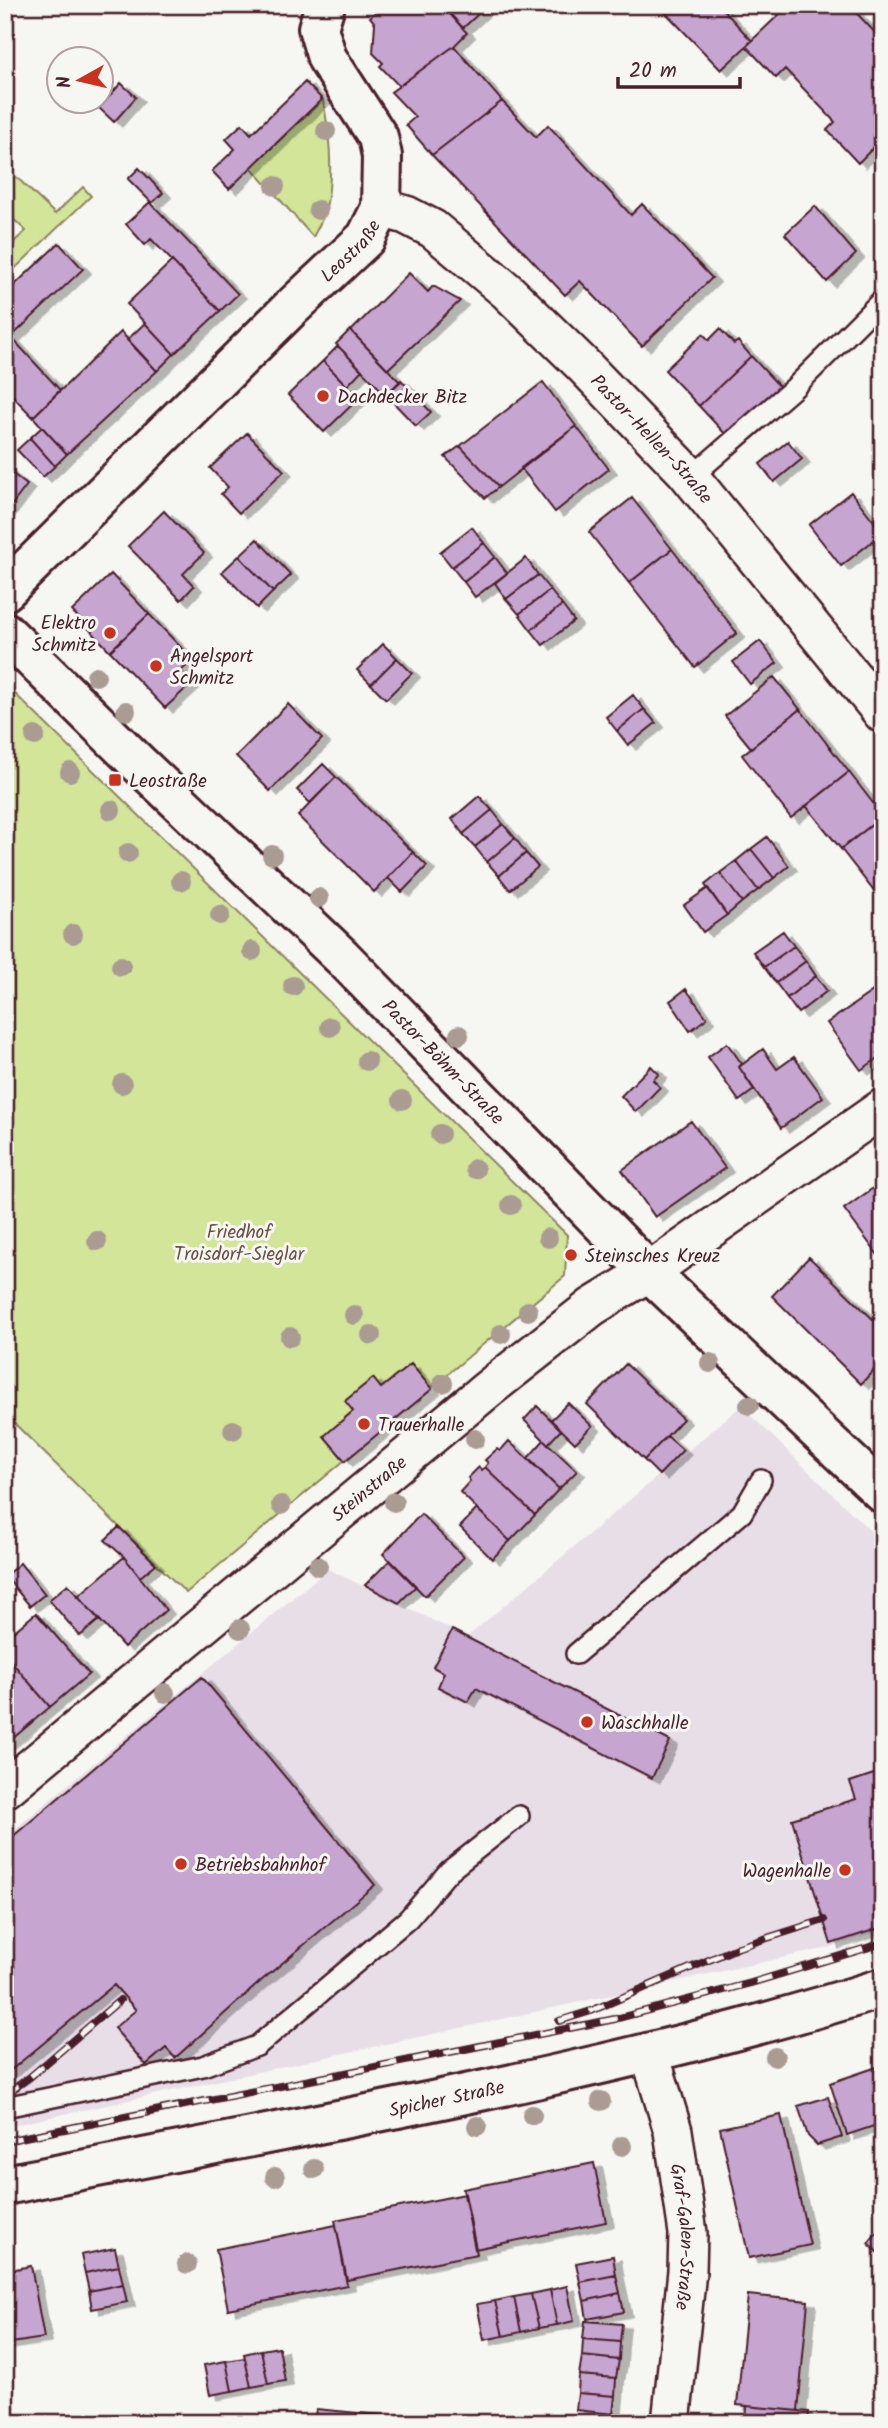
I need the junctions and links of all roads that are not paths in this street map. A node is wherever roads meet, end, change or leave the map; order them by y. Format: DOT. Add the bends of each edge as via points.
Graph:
graph roads {
  1 [pos="325,5"];
  2 [pos="382,208"];
  3 [pos="883,299"];
  4 [pos="690,478"];
  5 [pos="5,591"];
  6 [pos="5,632"];
  7 [pos="883,714"];
  8 [pos="883,1108"];
  9 [pos="649,1272"];
  10 [pos="761,1480"];
  11 [pos="883,1493"];
  12 [pos="576,1654"];
  13 [pos="5,1788"];
  14 [pos="519,1816"];
  15 [pos="883,1988"];
  16 [pos="650,2054"];
  17 [pos="5,2107"];
  18 [pos="5,2185"];
  19 [pos="671,2423"];
  1 -- 2 [label="street, Leostraße" via="318,28 327,58 378,137"];
  2 -- 4 [label="street, Pastor-Hellen-Straße" via="433,229 507,291"];
  2 -- 5 [label="street, Leostraße" via="366,238"];
  3 -- 4 [label="lane" via="794,388"];
  4 -- 7 [label="street, Pastor-Hellen-Straße"];
  6 -- 9 [label="street, Pastor-Böhm-Straße" via="342,957"];
  8 -- 9 [label="street, Steinstraße"];
  9 -- 11 [label="street, Pastor-Böhm-Straße"];
  9 -- 13 [label="street, Steinstraße" via="592,1307 488,1389"];
  10 -- 12 [label="lane" via="741,1513"];
  14 -- 17 [label="lane" via="449,1871 408,1919 257,2046 203,2066"];
  15 -- 16 [label="street, Spicher Straße"];
  16 -- 18 [label="street, Spicher Straße"];
  16 -- 19 [label="street, Graf-Galen-Straße" via="673,2131 688,2232"];
}
